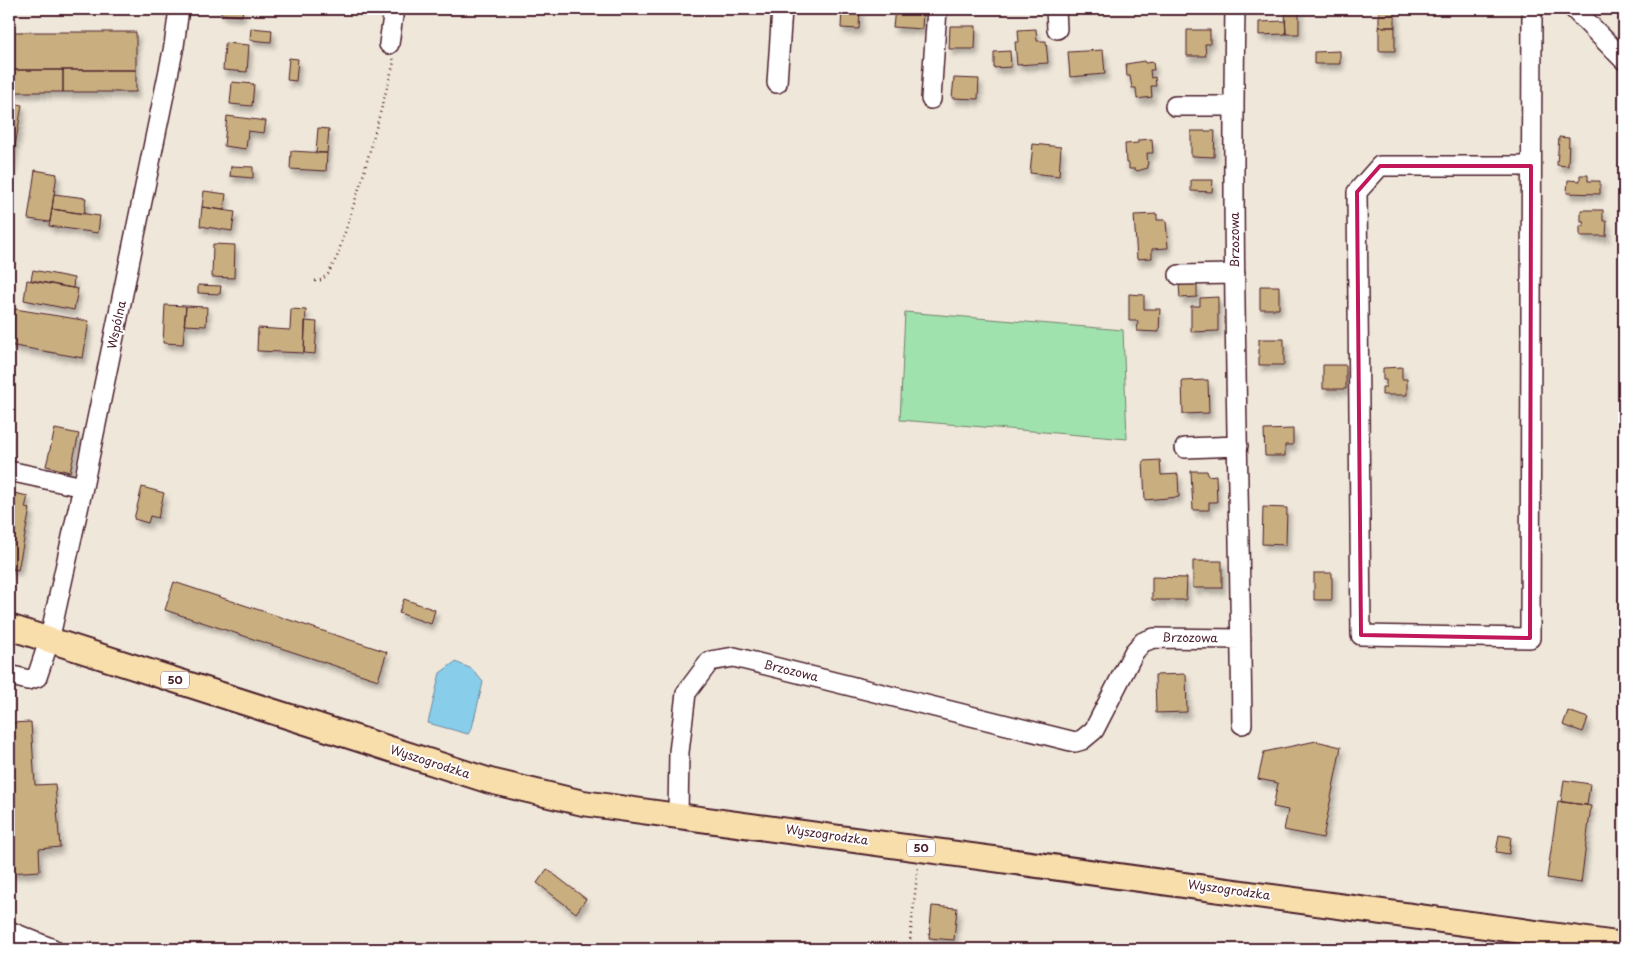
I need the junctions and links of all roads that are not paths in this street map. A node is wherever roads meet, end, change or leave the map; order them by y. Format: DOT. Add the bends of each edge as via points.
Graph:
graph roads {
  1 [pos="180,9"];
  2 [pos="394,9"];
  3 [pos="782,9"];
  4 [pos="937,9"];
  5 [pos="1056,9"];
  6 [pos="1236,9"];
  7 [pos="1532,9"];
  8 [pos="1574,9"];
  9 [pos="1057,29"];
  10 [pos="389,44"];
  11 [pos="1624,60"];
  12 [pos="778,83"];
  13 [pos="931,100"];
  14 [pos="1175,106"];
  15 [pos="1234,106"];
  16 [pos="1531,166"];
  17 [pos="1235,274"];
  18 [pos="1179,275"];
  19 [pos="1238,446"];
  20 [pos="1185,448"];
  21 [pos="9,471"];
  22 [pos="83,487"];
  23 [pos="9,627"];
  24 [pos="1241,639"];
  25 [pos="49,641"];
  26 [pos="9,675"];
  27 [pos="1242,724"];
  28 [pos="678,816"];
  29 [pos="9,931"];
  30 [pos="1551,942"];
  31 [pos="1624,945"];
  32 [pos="53,949"];
  1 -- 22 [label="street, Wspólna"];
  2 -- 10 [label="street"];
  3 -- 12 [label="street"];
  4 -- 13 [label="street"];
  5 -- 9 [label="street"];
  6 -- 15 [label="street, Brzozowa"];
  7 -- 16 [label="street"];
  8 -- 11 [label="street"];
  14 -- 15 [label="street"];
  15 -- 17 [label="street, Brzozowa"];
  16 -- 16 [label="street" via="1530,638 1361,635 1357,192 1380,166"];
  17 -- 18 [label="street"];
  17 -- 19 [label="street, Brzozowa"];
  19 -- 20 [label="street"];
  19 -- 24 [label="street, Brzozowa"];
  21 -- 22 [label="street"];
  22 -- 25 [label="street, Wspólna"];
  23 -- 25 [label="main road, Wyszogrodzka / 50"];
  24 -- 27 [label="street"];
  24 -- 28 [label="street, Brzozowa" via="1154,638 1143,642 1134,652 1094,730 1075,742 734,657 710,661 686,693 679,752"];
  25 -- 26 [label="street" via="37,677 28,680"];
  25 -- 28 [label="main road, Wyszogrodzka / 50" via="490,781 583,803"];
  28 -- 30 [label="main road, Wyszogrodzka / 50" via="920,848"];
  29 -- 32 [label="street"];
  30 -- 31 [label="main road, Wyszogrodzka / 50"];
}
